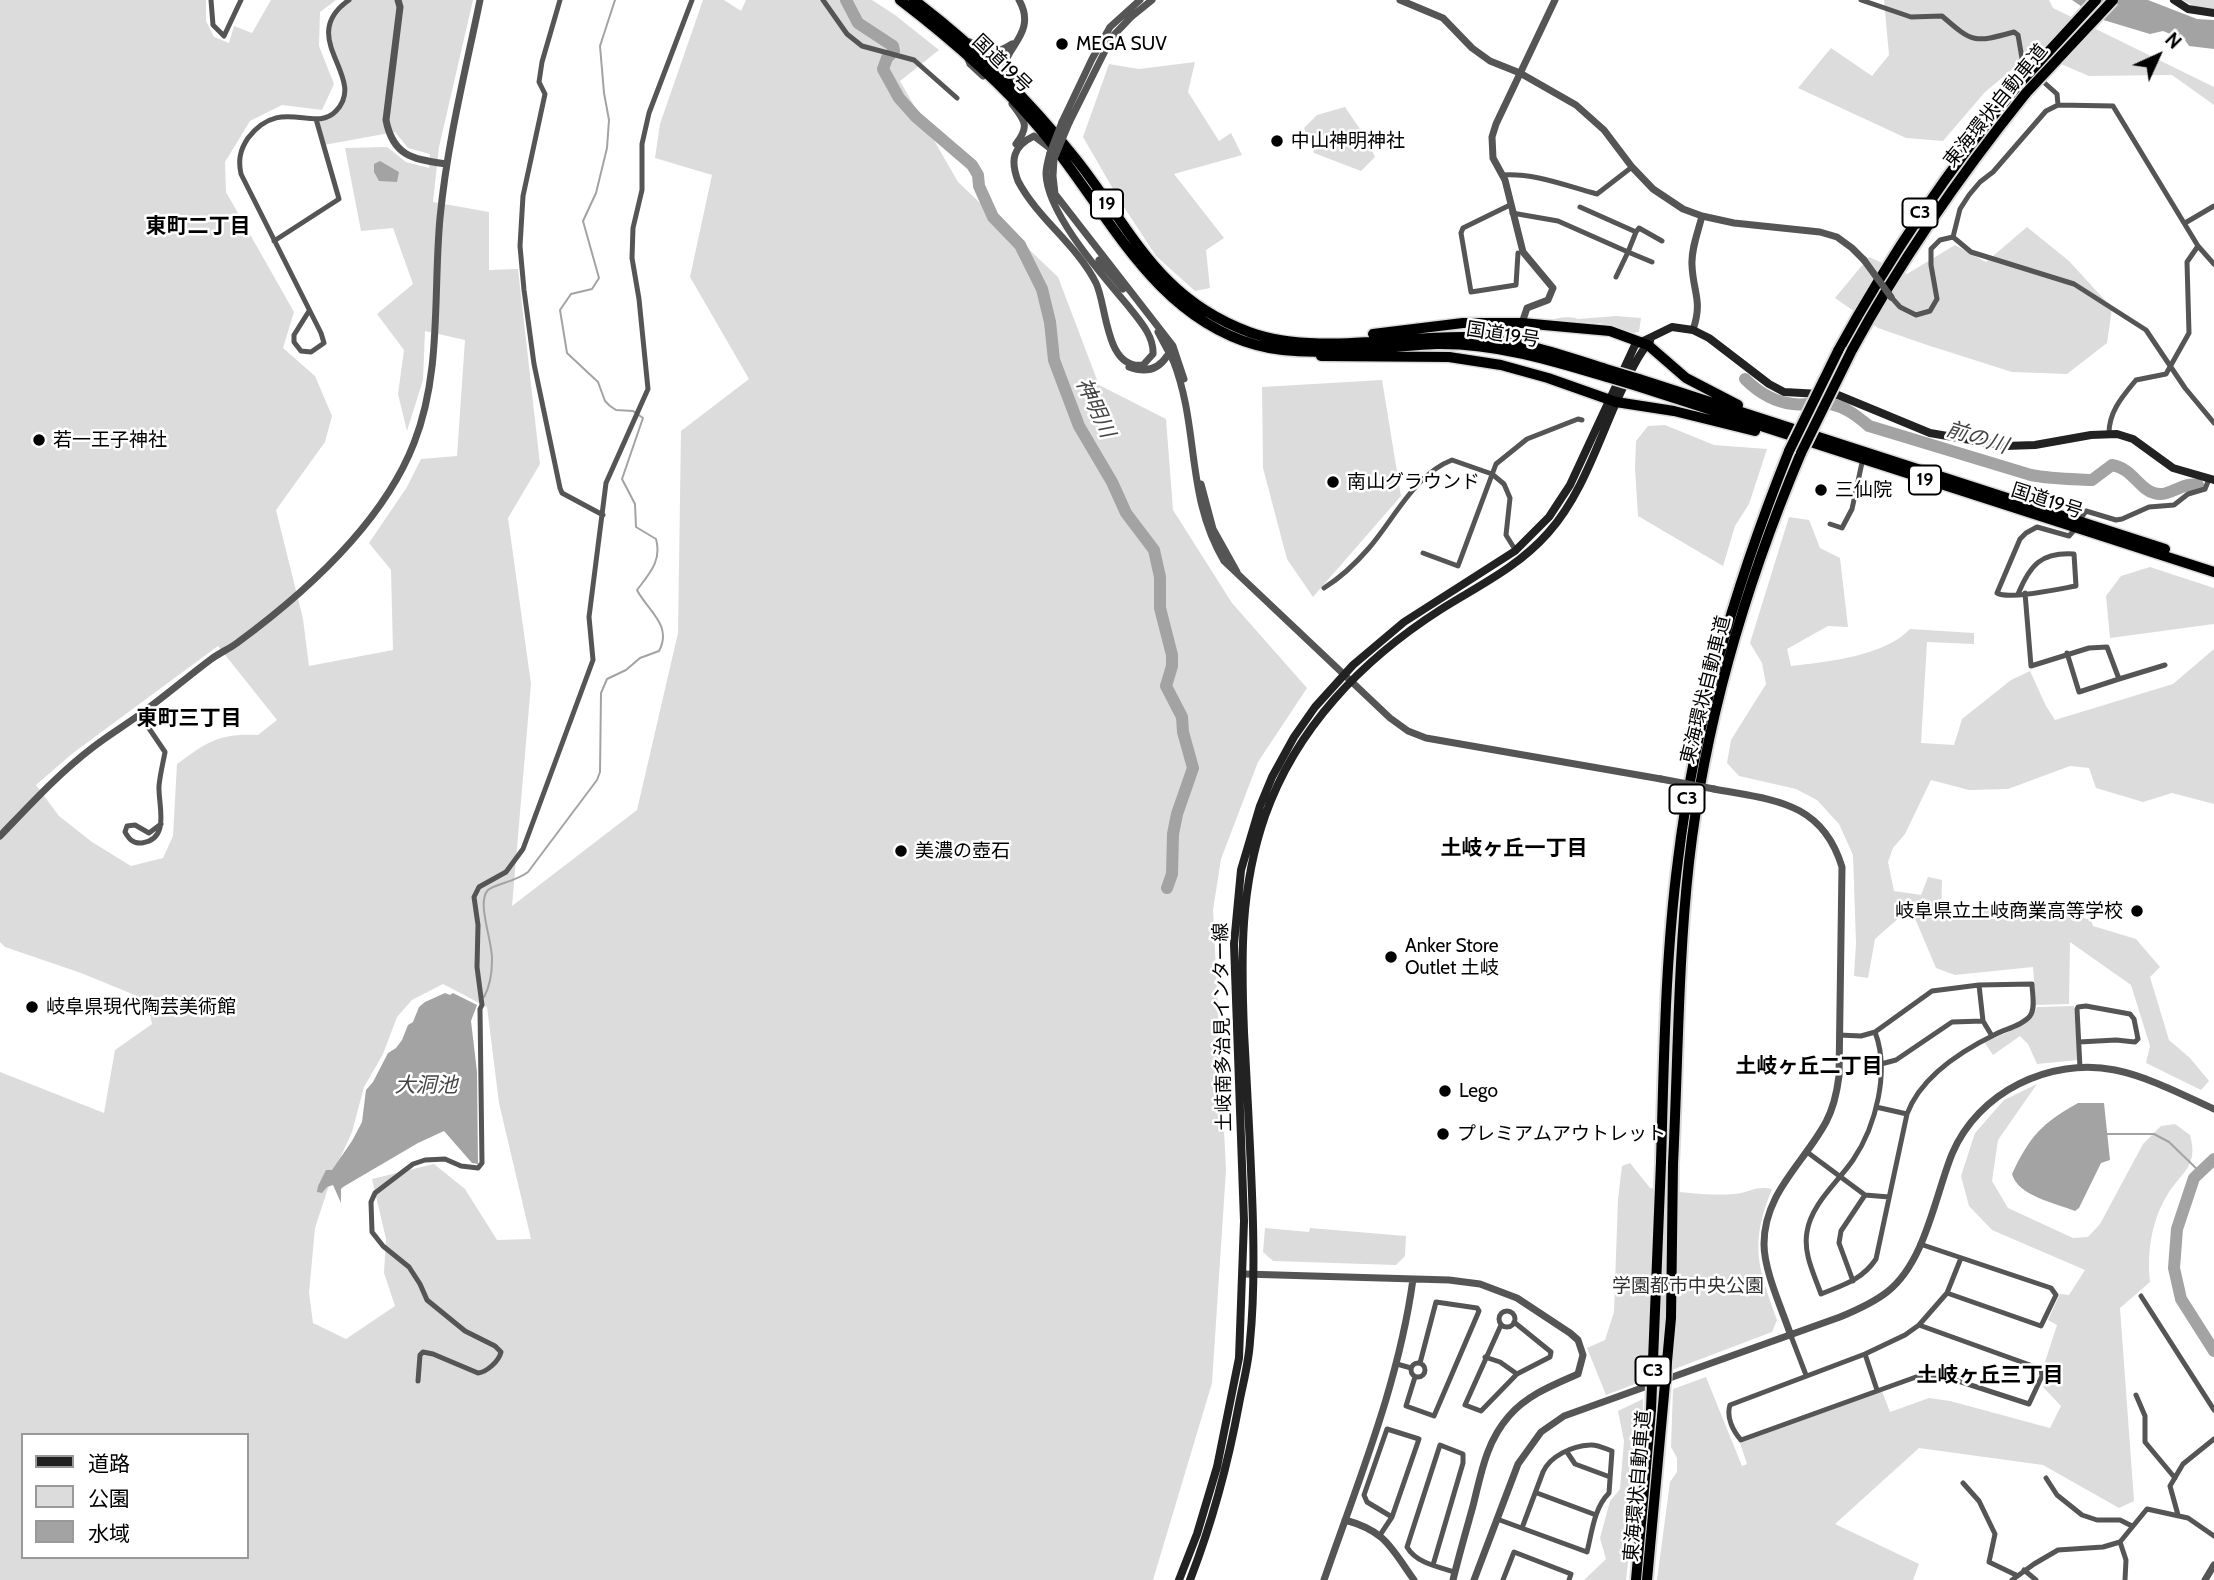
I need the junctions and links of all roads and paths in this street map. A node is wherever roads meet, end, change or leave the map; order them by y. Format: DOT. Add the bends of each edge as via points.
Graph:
graph roads {
  1 [pos="211,0"];
  2 [pos="241,0"];
  3 [pos="349,0"];
  4 [pos="398,0"];
  5 [pos="480,0"];
  6 [pos="560,0"];
  7 [pos="692,0"];
  8 [pos="823,0"];
  9 [pos="900,0"];
  10 [pos="914,0"];
  11 [pos="1019,0"];
  12 [pos="1140,0"];
  13 [pos="1152,0"];
  14 [pos="1400,0"];
  15 [pos="1555,0"];
  16 [pos="1861,0"];
  17 [pos="2096,0"];
  18 [pos="2113,0"];
  19 [pos="2174,0"];
  20 [pos="2214,13"];
  21 [pos="964,38"];
  22 [pos="1016,42"];
  23 [pos="965,52"];
  24 [pos="1520,73"];
  25 [pos="2022,89"];
  26 [pos="957,98"];
  27 [pos="2058,105"];
  28 [pos="316,119"];
  29 [pos="1065,122"];
  30 [pos="1051,129"];
  31 [pos="1052,156"];
  32 [pos="446,164"];
  33 [pos="1632,167"];
  34 [pos="1503,175"];
  35 [pos="1054,202"];
  36 [pos="2214,206"];
  37 [pos="1580,207"];
  38 [pos="1511,209"];
  39 [pos="1702,216"];
  40 [pos="2185,223"];
  41 [pos="1636,232"];
  42 [pos="1117,233"];
  43 [pos="1953,237"];
  44 [pos="274,241"];
  45 [pos="1662,241"];
  46 [pos="2198,246"];
  47 [pos="1628,252"];
  48 [pos="1518,253"];
  49 [pos="1652,262"];
  50 [pos="2214,264"];
  51 [pos="1616,277"];
  52 [pos="1891,297"];
  53 [pos="309,312"];
  54 [pos="1522,323"];
  55 [pos="1693,330"];
  56 [pos="1644,342"];
  57 [pos="1335,343"];
  58 [pos="1259,346"];
  59 [pos="1170,358"];
  60 [pos="2171,367"];
  61 [pos="1608,373"];
  62 [pos="1638,383"];
  63 [pos="1612,401"];
  64 [pos="1582,420"];
  65 [pos="2214,423"];
  66 [pos="2109,433"];
  67 [pos="1804,440"];
  68 [pos="1844,445"];
  69 [pos="1863,458"];
  70 [pos="1492,474"];
  71 [pos="2211,480"];
  72 [pos="603,516"];
  73 [pos="1830,524"];
  74 [pos="2078,525"];
  75 [pos="1515,551"];
  76 [pos="1423,553"];
  77 [pos="1522,559"];
  78 [pos="2214,565"];
  79 [pos="1237,572"];
  80 [pos="2214,572"];
  81 [pos="1324,588"];
  82 [pos="2021,594"];
  83 [pos="2067,653"];
  84 [pos="2165,665"];
  85 [pos="1348,677"];
  86 [pos="2119,679"];
  87 [pos="140,715"];
  88 [pos="161,824"];
  89 [pos="0,836"];
  90 [pos="1979,985"];
  91 [pos="1983,1021"];
  92 [pos="1875,1032"];
  93 [pos="1839,1035"];
  94 [pos="1992,1036"];
  95 [pos="2079,1042"];
  96 [pos="1881,1063"];
  97 [pos="2080,1068"];
  98 [pos="2213,1106"];
  99 [pos="1876,1107"];
  100 [pos="1908,1114"];
  101 [pos="1807,1152"];
  102 [pos="1840,1177"];
  103 [pos="1865,1195"];
  104 [pos="1889,1198"];
  105 [pos="1920,1244"];
  106 [pos="1961,1258"];
  107 [pos="1254,1273"];
  108 [pos="1244,1274"];
  109 [pos="1413,1279"];
  110 [pos="1853,1281"];
  111 [pos="1947,1293"];
  112 [pos="2141,1296"];
  113 [pos="1517,1298"];
  114 [pos="1510,1312"];
  115 [pos="1514,1322"];
  116 [pos="1501,1325"];
  117 [pos="1919,1325"];
  118 [pos="1791,1336"];
  119 [pos="1865,1354"];
  120 [pos="1485,1357"];
  121 [pos="1420,1363"];
  122 [pos="1396,1364"];
  123 [pos="1411,1368"];
  124 [pos="1517,1374"];
  125 [pos="1806,1375"];
  126 [pos="1415,1377"];
  127 [pos="418,1381"];
  128 [pos="1877,1390"];
  129 [pos="2136,1395"];
  130 [pos="2214,1410"];
  131 [pos="2214,1439"];
  132 [pos="1567,1452"];
  133 [pos="1610,1478"];
  134 [pos="2046,1478"];
  135 [pos="2175,1478"];
  136 [pos="1963,1483"];
  137 [pos="1536,1493"];
  138 [pos="1596,1515"];
  139 [pos="2178,1515"];
  140 [pos="1392,1517"];
  141 [pos="1497,1519"];
  142 [pos="1345,1520"];
  143 [pos="2132,1525"];
  144 [pos="1522,1528"];
  145 [pos="1380,1535"];
  146 [pos="2214,1536"];
  147 [pos="2120,1542"];
  148 [pos="2214,1564"];
  149 [pos="1433,1566"];
  150 [pos="2024,1570"];
  151 [pos="1454,1576"];
  152 [pos="2014,1578"];
  153 [pos="1180,1580"];
  154 [pos="1190,1580"];
  155 [pos="1324,1580"];
  156 [pos="1414,1580"];
  157 [pos="1474,1580"];
  158 [pos="1503,1580"];
  159 [pos="1569,1580"];
  160 [pos="1636,1580"];
  161 [pos="1647,1580"];
  162 [pos="2036,1580"];
  163 [pos="2125,1580"];
  164 [pos="2205,1580"];
  1 -- 2 [label="street" via="213,24 224,36"];
  3 -- 28 [label="street" via="328,27 328,42 344,83 343,101 330,116"];
  4 -- 32 [label="street" via="386,120 389,133 408,156"];
  5 -- 32 [label="street"];
  6 -- 72 [label="street" via="542,62 539,82 544,94 523,196 520,246 534,364 560,488"];
  7 -- 72 [label="street" via="649,113 642,144 642,190 632,258 648,390 606,483"];
  8 -- 26 [label="street" via="847,34 862,46 914,60"];
  9 -- 23 [label="highway, 国道19号 / 19"];
  10 -- 21 [label="highway, 国道19号 / 19"];
  11 -- 22 [label="street" via="1026,21"];
  12 -- 29 [label="street" via="1110,27"];
  13 -- 29 [label="street" via="1112,37"];
  14 -- 24 [label="street" via="1443,19 1490,61"];
  15 -- 24 [label="street"];
  16 -- 27 [label="street" via="1911,17 1942,16 1975,40 2014,32 2023,64 2057,94"];
  17 -- 25 [label="highway, 東海環状自動車道 / C3, bridge"];
  18 -- 25 [label="highway, 東海環状自動車道 / C3, bridge"];
  19 -- 20 [label="main road" via="2188,9"];
  21 -- 22 [label="street" via="991,52"];
  21 -- 30 [label="highway, 国道19号 / 19"];
  22 -- 30 [label="street" via="1006,59 1007,76"];
  23 -- 42 [label="highway, 国道19号 / 19" via="1041,129"];
  23 -- 59 [label="street" via="970,64 1011,103 1025,125 1010,152 1010,174 1096,290 1113,354 1139,371"];
  24 -- 33 [label="street" via="1593,118"];
  24 -- 34 [label="street" via="1492,137 1493,158"];
  25 -- 160 [label="highway, 東海環状自動車道 / C3, bridge" via="1965,150 1915,221 1838,351 1765,511 1702,717 1678,861 1668,964 1651,1410"];
  25 -- 161 [label="highway, 東海環状自動車道 / C3, bridge" via="1926,226 1852,350 1801,453 1734,643 1707,754 1686,892 1671,1318"];
  27 -- 40 [label="street" via="2113,106"];
  27 -- 43 [label="street" via="2046,111 1969,195"];
  28 -- 44 [label="street" via="339,199"];
  28 -- 44 [label="street" via="279,116 267,120 242,149 241,174"];
  29 -- 31 [label="street, bridge"];
  30 -- 57 [label="highway, 国道19号 / 19" via="1148,262 1193,303 1226,323 1272,339"];
  31 -- 35 [label="street" via="1046,174"];
  31 -- 79 [label="street" via="1055,194 1173,346 1189,399 1204,501 1221,546"];
  32 -- 87 [label="street" via="430,382 403,467 365,525 314,578 279,611"];
  33 -- 34 [label="street" via="1597,194"];
  33 -- 39 [label="street" via="1664,198"];
  34 -- 38 [label="street"];
  35 -- 42 [label="street" via="1077,241 1154,344 1153,354 1143,365 1129,363 1117,351 1097,284 1028,198 1012,166 1016,150 1034,136 1045,143"];
  35 -- 59 [label="street, bridge" via="1158,332"];
  36 -- 40 [label="street"];
  37 -- 41 [label="street"];
  38 -- 47 [label="street" via="1558,221"];
  38 -- 48 [label="street" via="1463,228 1471,292 1516,285"];
  38 -- 54 [label="street" via="1523,252 1553,288 1548,300 1527,308"];
  39 -- 52 [label="street, bridge" via="1819,232 1843,241 1864,260"];
  39 -- 55 [label="street" via="1692,253 1699,312"];
  40 -- 46 [label="street"];
  41 -- 45 [label="street" via="1639,228"];
  41 -- 47 [label="street"];
  42 -- 58 [label="highway, 国道19号 / 19" via="1170,297 1220,331"];
  43 -- 52 [label="street" via="1940,240 1931,249 1937,299 1930,311 1916,314"];
  43 -- 60 [label="street" via="1978,254 2074,284 2146,330"];
  44 -- 53 [label="street"];
  46 -- 50 [label="street"];
  46 -- 60 [label="street" via="2187,262 2189,333"];
  47 -- 49 [label="street"];
  47 -- 51 [label="street"];
  53 -- 53 [label="street" via="294,342 301,351 311,352 324,343"];
  54 -- 56 [label="highway, 19" via="1592,328"];
  54 -- 57 [label="highway, 19" via="1451,324"];
  55 -- 56 [label="main road" via="1672,327"];
  55 -- 66 [label="main road" via="1784,392 1850,399 1930,433 2005,446"];
  56 -- 63 [label="main road"];
  56 -- 68 [label="highway, 19" via="1673,369 1713,394"];
  57 -- 61 [label="highway, 国道19号 / 19" via="1474,337 1515,343"];
  58 -- 61 [label="highway, 国道19号 / 19" via="1314,351 1470,345"];
  58 -- 63 [label="highway, 19" via="1286,356 1450,357 1502,365"];
  59 -- 79 [label="street" via="1189,418 1201,510 1217,549"];
  60 -- 65 [label="street"];
  60 -- 66 [label="street" via="2166,374 2136,380 2117,405"];
  61 -- 62 [label="highway, 国道19号 / 19, bridge"];
  62 -- 67 [label="highway, 国道19号 / 19"];
  62 -- 68 [label="highway, 国道19号 / 19"];
  63 -- 67 [label="highway, 19"];
  63 -- 75 [label="main road, 土岐南多治見インター線" via="1564,494 1538,530"];
  63 -- 77 [label="main road, 土岐南多治見インター線" via="1567,508"];
  64 -- 70 [label="street" via="1527,439 1496,464"];
  66 -- 71 [label="main road" via="2133,439 2173,468"];
  67 -- 69 [label="highway, 国道19号 / 19"];
  68 -- 74 [label="highway, 国道19号 / 19"];
  69 -- 73 [label="street" via="1853,509 1842,528"];
  69 -- 74 [label="highway, 国道19号 / 19"];
  70 -- 75 [label="street" via="1508,490 1506,535"];
  70 -- 76 [label="street" via="1458,566"];
  70 -- 81 [label="street" via="1452,460 1429,472 1368,549"];
  71 -- 74 [label="street" via="2205,489 2174,505 2150,507 2116,520 2086,511"];
  72 -- 127 [label="street" via="589,617 593,660 523,849 506,872 479,887 474,897 482,1005 481,1166 470,1168 445,1159 418,1161 382,1187 370,1202 372,1232 409,1267 426,1300 500,1352 484,1373 423,1352"];
  74 -- 78 [label="highway, 国道19号 / 19"];
  74 -- 80 [label="highway, 国道19号 / 19"];
  74 -- 82 [label="street" via="2069,537 2037,527 2025,533 1997,590 2002,596"];
  75 -- 77 [label="street"];
  75 -- 85 [label="main road, 土岐南多治見インター線" via="1391,632"];
  77 -- 85 [label="main road, 土岐南多治見インター線" via="1408,632"];
  79 -- 85 [label="street"];
  82 -- 82 [label="street" via="2031,568 2045,557 2074,554 2076,586"];
  82 -- 83 [label="street" via="2031,666"];
  83 -- 86 [label="street" via="2107,647"];
  83 -- 86 [label="street" via="2079,692"];
  84 -- 86 [label="street"];
  85 -- 93 [label="street, bridge" via="1390,718 1426,738 1776,800 1800,809 1835,845 1842,867"];
  85 -- 107 [label="main road, 土岐南多治見インター線" via="1284,771 1265,816 1247,886 1242,955"];
  85 -- 108 [label="main road, 土岐南多治見インター線" via="1315,707 1294,737 1272,777 1241,870 1234,944"];
  87 -- 88 [label="street" via="164,752 159,787"];
  87 -- 89 [label="street" via="91,748"];
  88 -- 88 [label="street" via="158,835 138,844 125,832 127,826 135,825 149,833"];
  90 -- 91 [label="street"];
  90 -- 92 [label="street" via="1932,991"];
  90 -- 94 [label="street" via="2032,984 2031,1015"];
  91 -- 94 [label="street"];
  91 -- 96 [label="street" via="1952,1022 1896,1060"];
  92 -- 93 [label="street"];
  92 -- 96 [label="street"];
  93 -- 101 [label="street" via="1836,1095"];
  94 -- 100 [label="street" via="1935,1074 1917,1094"];
  95 -- 95 [label="street" via="2078,1007 2130,1014 2134,1019 2138,1039 2134,1042"];
  95 -- 97 [label="street"];
  96 -- 99 [label="street"];
  97 -- 98 [label="street" via="2133,1075"];
  97 -- 105 [label="street" via="2026,1080 1977,1116 1956,1145"];
  99 -- 100 [label="street"];
  99 -- 102 [label="street" via="1864,1140"];
  100 -- 104 [label="street"];
  101 -- 102 [label="street"];
  101 -- 118 [label="street" via="1770,1209 1764,1244"];
  102 -- 103 [label="street"];
  102 -- 110 [label="street" via="1810,1219 1806,1253 1821,1294"];
  103 -- 104 [label="street"];
  103 -- 110 [label="street" via="1841,1231 1839,1242"];
  104 -- 110 [label="street" via="1876,1259"];
  105 -- 106 [label="street"];
  105 -- 118 [label="street" via="1889,1292 1869,1305"];
  106 -- 111 [label="street"];
  106 -- 111 [label="street" via="2051,1288 2056,1295 2041,1326"];
  107 -- 108 [label="street"];
  107 -- 109 [label="street"];
  107 -- 154 [label="main road, 土岐南多治見インター線" via="1250,1345 1233,1436"];
  108 -- 153 [label="main road, 土岐南多治見インター線" via="1239,1357 1217,1467"];
  109 -- 113 [label="street" via="1480,1284"];
  109 -- 122 [label="street"];
  111 -- 117 [label="street"];
  112 -- 130 [label="street"];
  113 -- 114 [label="street"];
  113 -- 151 [label="street" via="1577,1340 1583,1361 1578,1374 1523,1403 1494,1436"];
  114 -- 115 [label="street"];
  114 -- 116 [label="street" via="1500,1315"];
  115 -- 116 [label="street" via="1508,1327"];
  115 -- 124 [label="street" via="1551,1352 1550,1357"];
  116 -- 120 [label="street"];
  117 -- 119 [label="street"];
  117 -- 128 [label="street" via="2041,1369 2029,1404 1931,1376"];
  118 -- 125 [label="street"];
  118 -- 141 [label="street" via="1564,1416 1526,1449"];
  119 -- 125 [label="street"];
  119 -- 128 [label="street"];
  120 -- 124 [label="street"];
  120 -- 124 [label="street" via="1465,1405 1485,1409"];
  121 -- 123 [label="street"];
  121 -- 126 [label="street" via="1425,1373"];
  121 -- 126 [label="street" via="1436,1302 1477,1308 1434,1416 1406,1406"];
  122 -- 123 [label="street"];
  122 -- 142 [label="street"];
  123 -- 126 [label="street"];
  125 -- 128 [label="street" via="1730,1405 1727,1411 1741,1440"];
  129 -- 135 [label="street" via="2145,1416 2145,1442"];
  131 -- 135 [label="street" via="2183,1464"];
  132 -- 133 [label="street" via="1575,1464"];
  132 -- 133 [label="street" via="1592,1444 1612,1451"];
  132 -- 137 [label="street" via="1547,1464"];
  133 -- 138 [label="street" via="1609,1493"];
  134 -- 143 [label="street" via="2057,1495 2082,1515"];
  135 -- 139 [label="street" via="2170,1486"];
  136 -- 152 [label="street" via="1979,1501 1994,1534 1989,1562"];
  137 -- 138 [label="street"];
  137 -- 144 [label="street"];
  138 -- 144 [label="street" via="1587,1552"];
  139 -- 143 [label="street" via="2147,1509"];
  139 -- 146 [label="street"];
  140 -- 140 [label="street" via="1419,1438 1387,1429 1364,1495 1367,1502"];
  140 -- 145 [label="street"];
  141 -- 144 [label="street"];
  141 -- 157 [label="street"];
  142 -- 145 [label="street"];
  142 -- 155 [label="street"];
  143 -- 147 [label="street"];
  145 -- 156 [label="street"];
  147 -- 150 [label="street" via="2058,1550"];
  147 -- 163 [label="street" via="2126,1560"];
  148 -- 164 [label="street"];
  149 -- 149 [label="street" via="1407,1547 1440,1445 1463,1454 1463,1463"];
  149 -- 151 [label="street"];
  150 -- 152 [label="street"];
  150 -- 162 [label="street"];
  158 -- 159 [label="street" via="1514,1552 1571,1574"];
}
